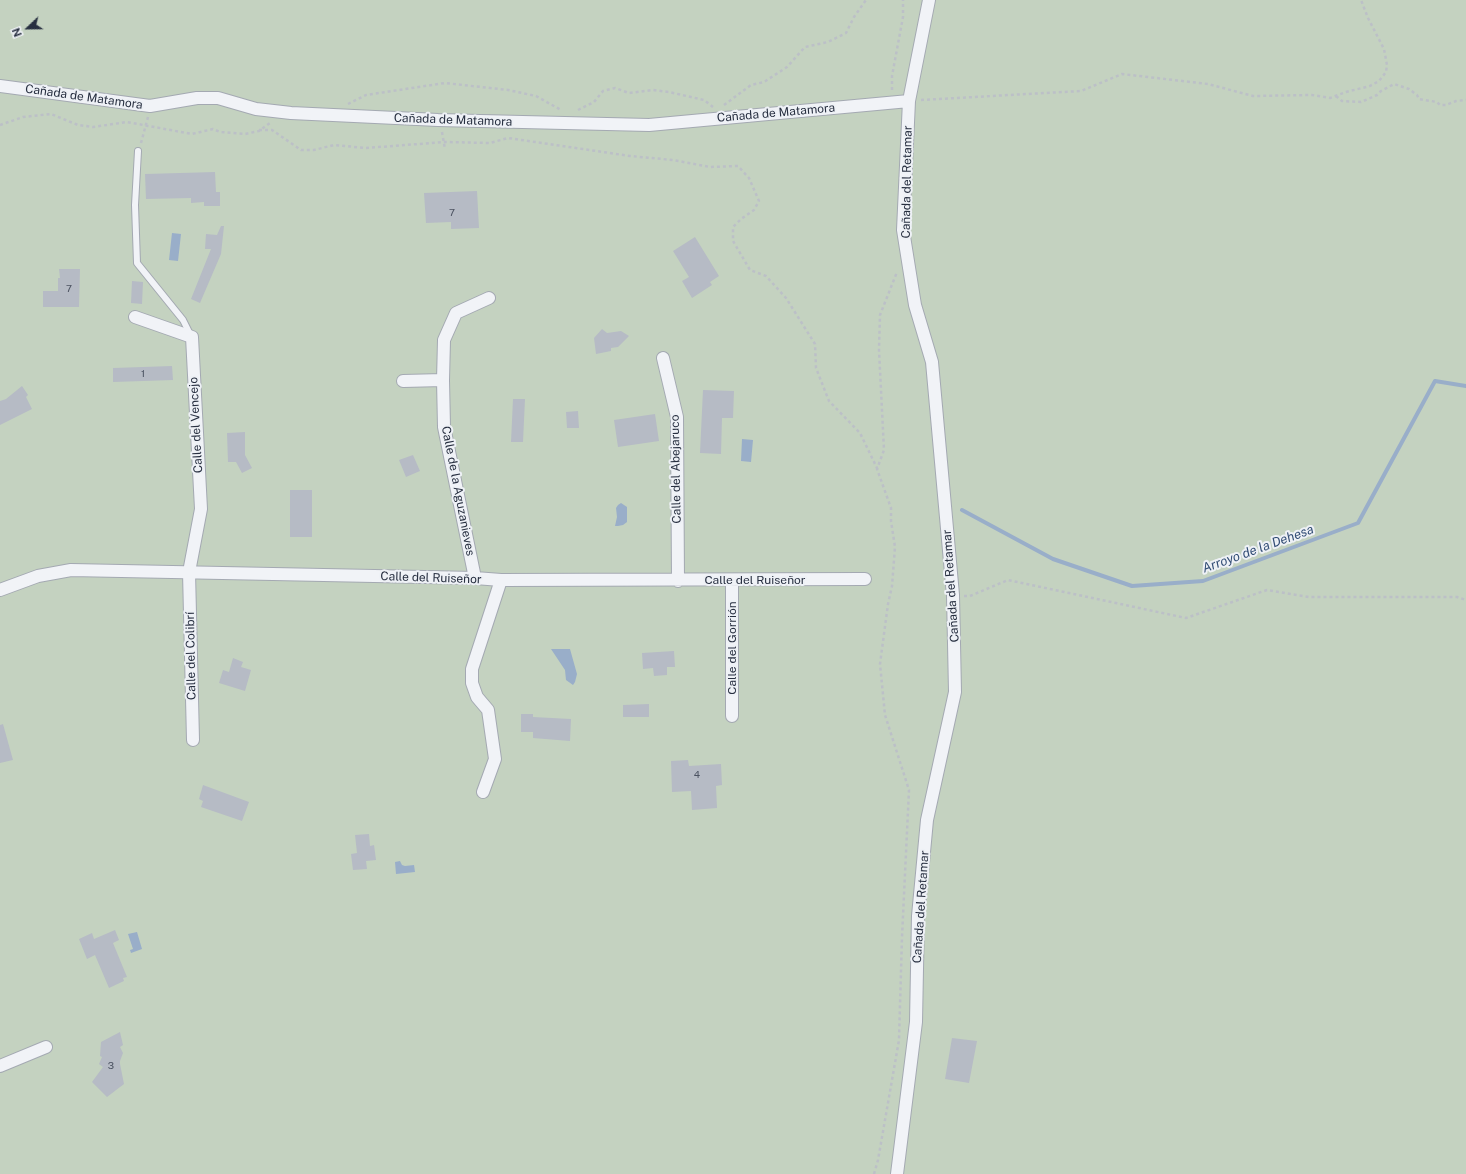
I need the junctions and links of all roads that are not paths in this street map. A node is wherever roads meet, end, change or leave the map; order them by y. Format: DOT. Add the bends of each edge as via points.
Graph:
graph roads {
  1 [pos="929,0"];
  2 [pos="0,86"];
  3 [pos="908,101"];
  4 [pos="138,151"];
  5 [pos="489,298"];
  6 [pos="135,317"];
  7 [pos="192,337"];
  8 [pos="663,358"];
  9 [pos="443,380"];
  10 [pos="402,381"];
  11 [pos="189,572"];
  12 [pos="475,578"];
  13 [pos="865,579"];
  14 [pos="501,580"];
  15 [pos="732,580"];
  16 [pos="678,581"];
  17 [pos="0,590"];
  18 [pos="732,716"];
  19 [pos="193,740"];
  20 [pos="483,792"];
  21 [pos="46,1048"];
  22 [pos="0,1066"];
  23 [pos="896,1174"];
  1 -- 3 [label="street, Cañada del Retamar"];
  2 -- 3 [label="street, Cañada de Matamora" via="150,106 197,98 218,98 256,109 291,113 438,120 649,124"];
  3 -- 23 [label="street, Cañada del Retamar" via="903,230 915,305 932,362 953,595 956,692 927,820 918,916 916,1022"];
  4 -- 7 [label="lane" via="135,205 138,263 183,320"];
  5 -- 9 [label="street, Calle de la Aguzanieves" via="456,313 444,340"];
  6 -- 7 [label="street"];
  7 -- 11 [label="street, Calle del Vencejo" via="201,509"];
  8 -- 16 [label="street, Calle del Abejaruco" via="677,417"];
  9 -- 10 [label="street"];
  9 -- 12 [label="street, Calle de la Aguzanieves" via="444,427"];
  11 -- 12 [label="street, Calle del Ruiseñor"];
  11 -- 17 [label="street, Calle del Ruiseñor" via="71,570 38,576"];
  11 -- 19 [label="street, Calle del Colibrí"];
  12 -- 14 [label="street, Calle del Ruiseñor"];
  13 -- 15 [label="street, Calle del Ruiseñor"];
  14 -- 16 [label="street, Calle del Ruiseñor"];
  14 -- 20 [label="street" via="472,669 472,683 477,697 488,710 495,759"];
  15 -- 16 [label="street, Calle del Ruiseñor"];
  15 -- 18 [label="street, Calle del Gorrión"];
  21 -- 22 [label="street"];
}
